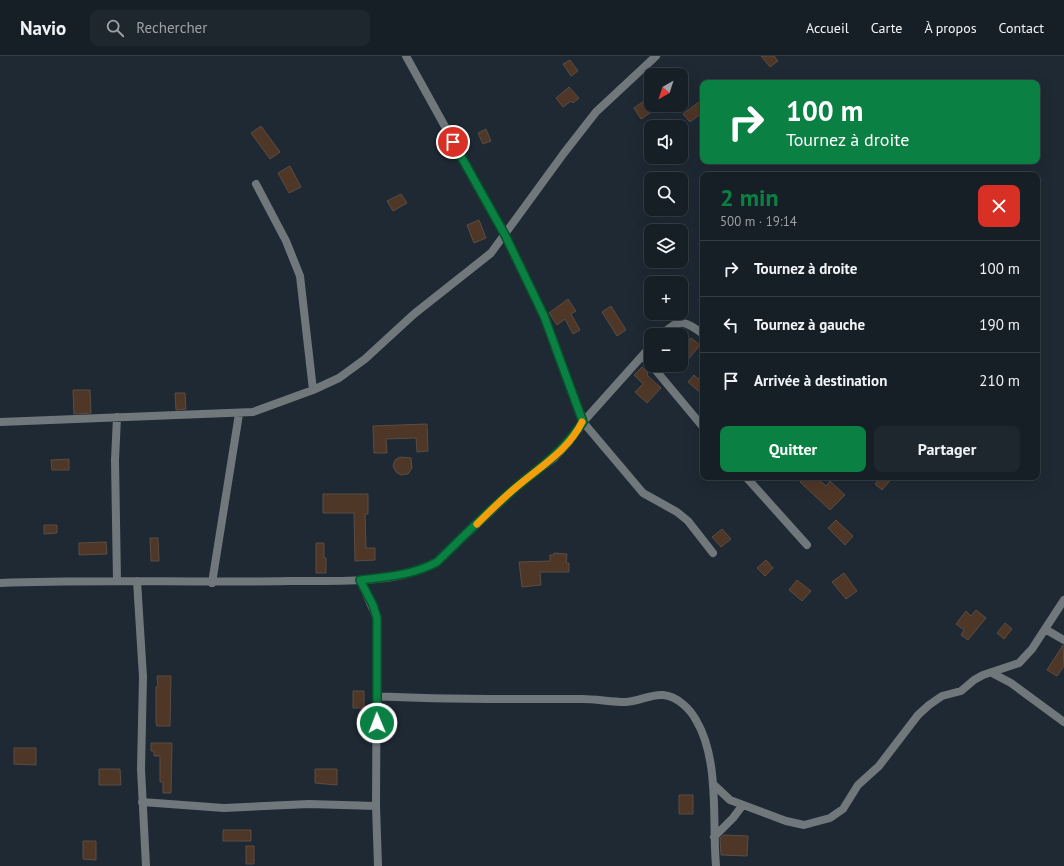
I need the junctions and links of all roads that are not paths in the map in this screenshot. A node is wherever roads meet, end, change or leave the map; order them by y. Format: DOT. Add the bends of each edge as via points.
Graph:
graph roads {
  1 [pos="406,56"];
  2 [pos="656,56"];
  3 [pos="256,184"];
  4 [pos="505,235"];
  5 [pos="670,328"];
  6 [pos="700,332"];
  7 [pos="643,355"];
  8 [pos="313,390"];
  9 [pos="239,414"];
  10 [pos="117,417"];
  11 [pos="0,422"];
  12 [pos="583,422"];
  13 [pos="700,423"];
  14 [pos="749,480"];
  15 [pos="806,545"];
  16 [pos="713,553"];
  17 [pos="360,580"];
  18 [pos="118,581"];
  19 [pos="137,581"];
  20 [pos="0,583"];
  21 [pos="212,583"];
  22 [pos="1064,600"];
  23 [pos="1045,629"];
  24 [pos="1064,640"];
  25 [pos="992,673"];
  26 [pos="376,696"];
  27 [pos="1064,722"];
  28 [pos="713,784"];
  29 [pos="142,802"];
  30 [pos="376,806"];
  31 [pos="742,806"];
  32 [pos="714,837"];
  33 [pos="146,866"];
  34 [pos="378,866"];
  35 [pos="716,866"];
  1 -- 4 [label="street"];
  2 -- 4 [label="street" via="596,112"];
  3 -- 8 [label="street" via="286,241 300,276"];
  4 -- 8 [label="street" via="478,265 414,314 352,369"];
  4 -- 12 [label="street" via="544,316"];
  5 -- 6 [label="street" via="682,322"];
  7 -- 12 [label="street"];
  7 -- 13 [label="street"];
  8 -- 9 [label="street" via="253,412"];
  9 -- 10 [label="street"];
  9 -- 21 [label="street"];
  10 -- 11 [label="street"];
  10 -- 18 [label="street" via="115,460"];
  12 -- 16 [label="street" via="643,493 688,521"];
  12 -- 17 [label="street" via="554,458 520,484 437,562 408,574"];
  14 -- 15 [label="street"];
  17 -- 21 [label="street"];
  17 -- 26 [label="street" via="377,618"];
  18 -- 19 [label="street"];
  18 -- 20 [label="street"];
  19 -- 21 [label="street"];
  19 -- 29 [label="street" via="144,684 141,730"];
  22 -- 23 [label="street"];
  23 -- 24 [label="street"];
  23 -- 25 [label="street" via="1019,663"];
  25 -- 27 [label="street" via="1011,683"];
  25 -- 31 [label="street" via="974,680 961,691 942,696 929,705 918,715 879,766 858,785 843,808 830,818 811,824 796,824"];
  26 -- 28 [label="street" via="625,702 664,695 677,700 696,720 705,741"];
  26 -- 30 [label="street"];
  28 -- 31 [label="street" via="730,800"];
  28 -- 32 [label="street"];
  29 -- 30 [label="street" via="224,808 309,804"];
  29 -- 33 [label="street"];
  30 -- 34 [label="street"];
  31 -- 32 [label="street"];
  32 -- 35 [label="street"];
}
